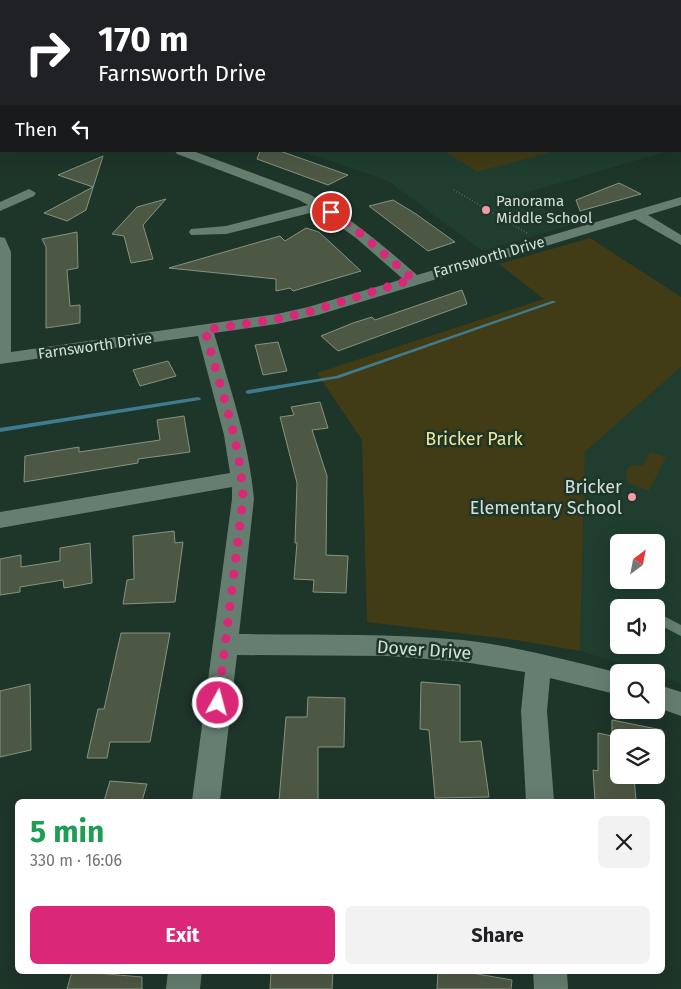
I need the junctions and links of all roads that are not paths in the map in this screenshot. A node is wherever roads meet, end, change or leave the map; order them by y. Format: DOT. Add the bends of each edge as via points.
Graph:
graph roads {
  1 [pos="184,152"];
  2 [pos="29,192"];
  3 [pos="681,200"];
  4 [pos="322,206"];
  5 [pos="0,207"];
  6 [pos="636,214"];
  7 [pos="196,232"];
  8 [pos="0,241"];
  9 [pos="681,241"];
  10 [pos="413,279"];
  11 [pos="205,330"];
  12 [pos="1,359"];
  13 [pos="242,478"];
  14 [pos="0,520"];
  15 [pos="665,622"];
  16 [pos="681,631"];
  17 [pos="226,644"];
  18 [pos="538,664"];
  19 [pos="610,682"];
  20 [pos="665,698"];
  21 [pos="681,704"];
  22 [pos="206,799"];
  23 [pos="540,799"];
  24 [pos="185,974"];
  25 [pos="550,974"];
  26 [pos="183,989"];
  27 [pos="551,989"];
  1 -- 4 [label="street"];
  2 -- 5 [label="street"];
  3 -- 6 [label="street, Farnsworth Drive"];
  4 -- 7 [label="street" via="226,230"];
  4 -- 10 [label="street" via="347,222"];
  6 -- 9 [label="street"];
  6 -- 10 [label="street, Farnsworth Drive"];
  8 -- 12 [label="street" via="3,252"];
  10 -- 11 [label="street, Farnsworth Drive" via="312,311"];
  11 -- 12 [label="street, Farnsworth Drive"];
  11 -- 13 [label="street"];
  13 -- 14 [label="street"];
  13 -- 17 [label="street" via="243,499"];
  15 -- 16 [label="lane"];
  17 -- 18 [label="street, Dover Drive" via="389,646 464,651"];
  17 -- 22 [label="street"];
  18 -- 19 [label="street, Dover Drive"];
  18 -- 23 [label="street" via="534,711"];
  20 -- 21 [label="street"];
  24 -- 26 [label="street"];
  25 -- 27 [label="street"];
}
